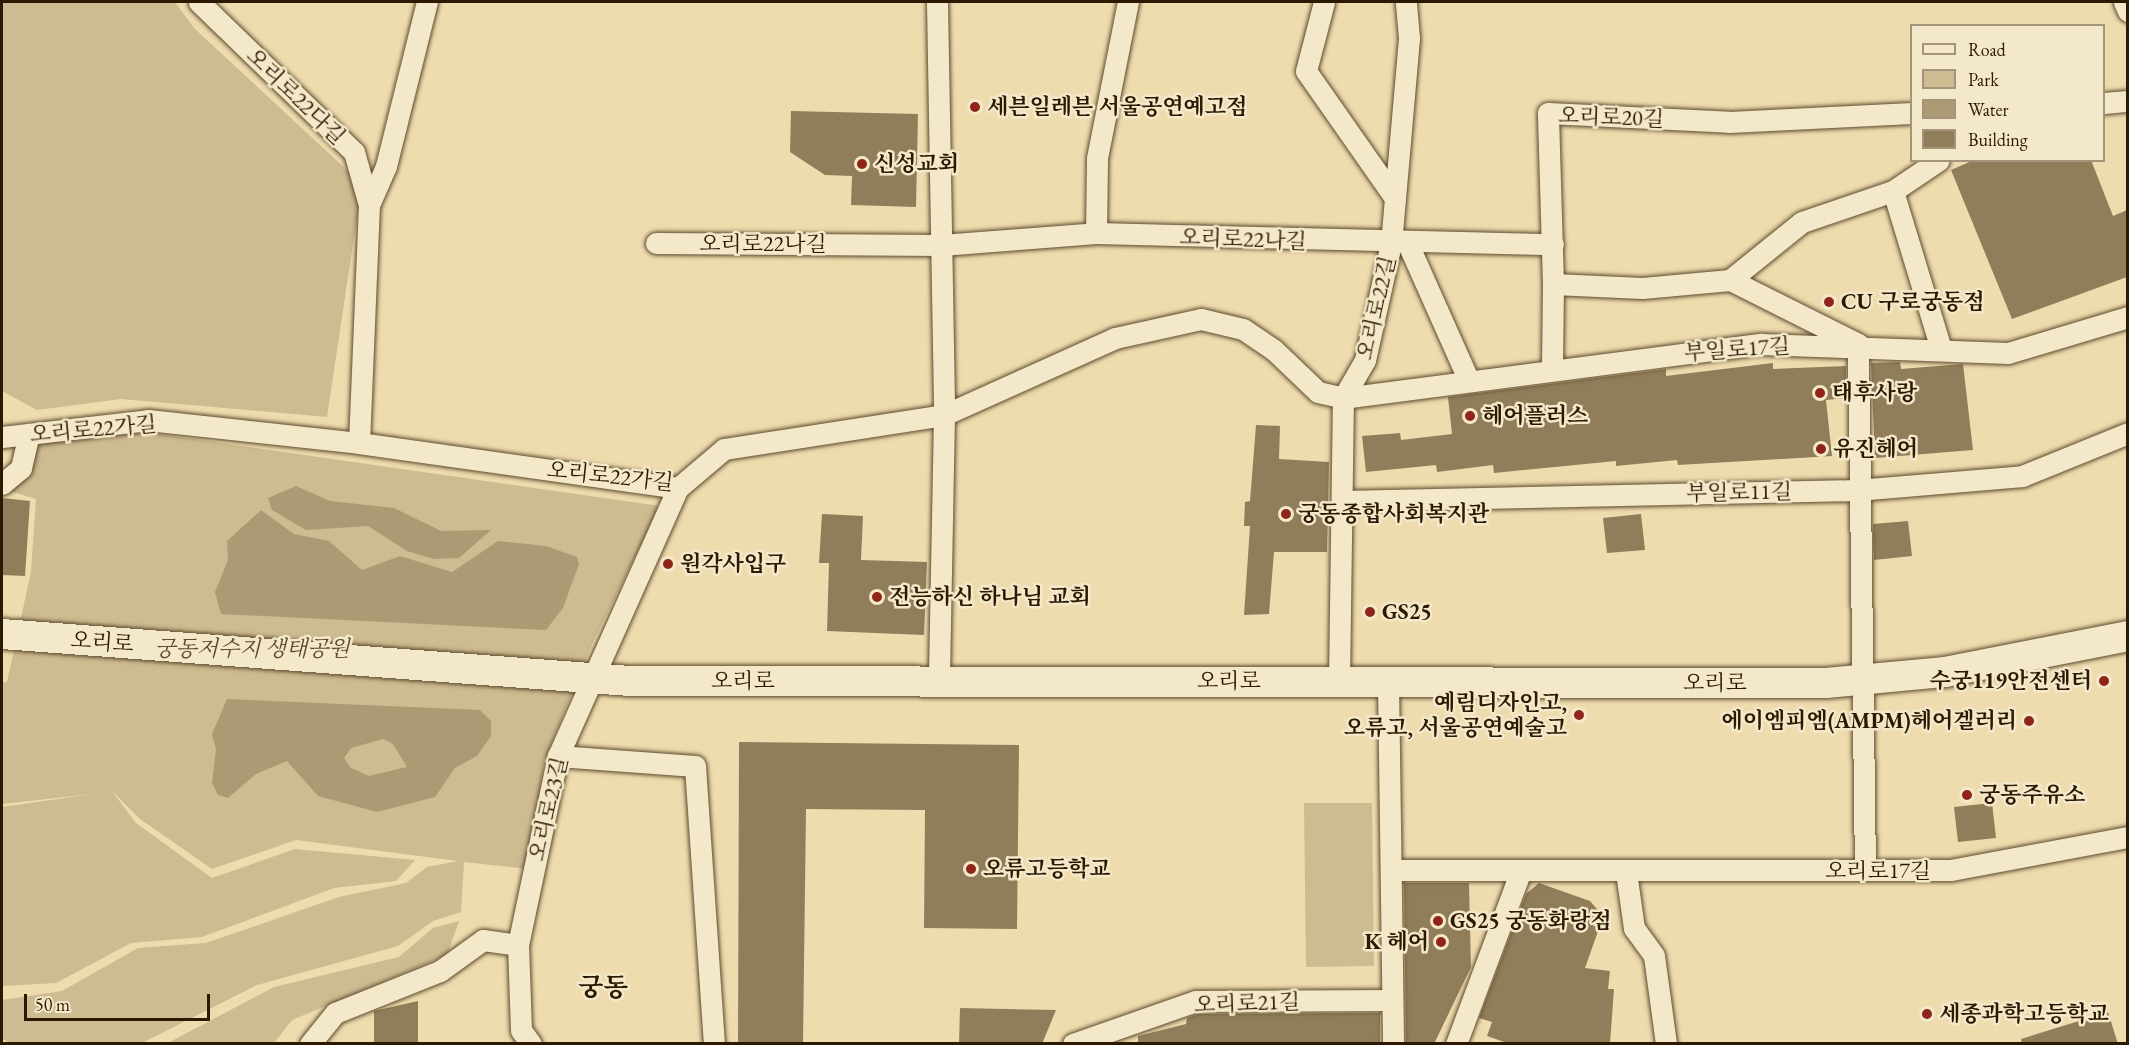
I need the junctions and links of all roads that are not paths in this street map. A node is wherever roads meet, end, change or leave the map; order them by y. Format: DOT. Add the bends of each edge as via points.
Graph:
graph roads {
  1 [pos="199,2"];
  2 [pos="427,2"];
  3 [pos="937,2"];
  4 [pos="1128,2"];
  5 [pos="1324,2"];
  6 [pos="1406,2"];
  7 [pos="2124,2"];
  8 [pos="2127,11"];
  9 [pos="2127,101"];
  10 [pos="2105,103"];
  11 [pos="1910,113"];
  12 [pos="1936,162"];
  13 [pos="1893,191"];
  14 [pos="1395,198"];
  15 [pos="369,205"];
  16 [pos="1096,233"];
  17 [pos="656,243"];
  18 [pos="1399,244"];
  19 [pos="1553,244"];
  20 [pos="941,245"];
  21 [pos="1730,280"];
  22 [pos="1554,284"];
  23 [pos="2127,317"];
  24 [pos="1858,344"];
  25 [pos="1941,349"];
  26 [pos="1552,367"];
  27 [pos="1468,379"];
  28 [pos="1343,398"];
  29 [pos="944,415"];
  30 [pos="2127,433"];
  31 [pos="28,434"];
  32 [pos="2,437"];
  33 [pos="359,443"];
  34 [pos="2,484"];
  35 [pos="678,488"];
  36 [pos="1857,490"];
  37 [pos="1342,501"];
  38 [pos="2,634"];
  39 [pos="2127,636"];
  40 [pos="597,679"];
  41 [pos="1860,680"];
  42 [pos="939,681"];
  43 [pos="1339,681"];
  44 [pos="1388,682"];
  45 [pos="558,756"];
  46 [pos="2127,837"];
  47 [pos="1391,870"];
  48 [pos="1865,870"];
  49 [pos="1626,872"];
  50 [pos="1520,873"];
  51 [pos="518,945"];
  52 [pos="1392,1000"];
  53 [pos="310,1044"];
  54 [pos="531,1044"];
  55 [pos="714,1044"];
  56 [pos="1073,1044"];
  57 [pos="1393,1044"];
  58 [pos="1456,1044"];
  59 [pos="1666,1044"];
  1 -- 15 [label="street, 오리로22다길" via="354,152"];
  2 -- 15 [label="street, 오리로22다길" via="386,166"];
  3 -- 20 [label="street"];
  4 -- 16 [label="street" via="1097,158"];
  5 -- 14 [label="street" via="1310,40 1306,71"];
  6 -- 14 [label="street, 오리로22길" via="1409,38"];
  7 -- 8 [label="street"];
  9 -- 10 [label="street"];
  11 -- 19 [label="street, 오리로20길" via="1729,122 1548,113"];
  12 -- 13 [label="street"];
  13 -- 21 [label="street" via="1802,222"];
  13 -- 25 [label="street"];
  14 -- 18 [label="street, 오리로22길"];
  15 -- 33 [label="street, 오리로22다길"];
  16 -- 18 [label="street, 오리로22나길"];
  16 -- 20 [label="street, 오리로22나길"];
  17 -- 20 [label="street, 오리로22나길"];
  18 -- 19 [label="street, 오리로22나길"];
  18 -- 27 [label="street"];
  18 -- 28 [label="street, 오리로22길" via="1365,360"];
  19 -- 22 [label="street, 오리로20길"];
  20 -- 29 [label="street"];
  21 -- 22 [label="street" via="1642,288"];
  21 -- 24 [label="street"];
  22 -- 26 [label="street, 오리로20길"];
  23 -- 25 [label="street, 부일로17길" via="2008,353"];
  24 -- 25 [label="street, 부일로17길"];
  24 -- 26 [label="street, 부일로17길" via="1761,344"];
  24 -- 36 [label="street"];
  26 -- 27 [label="street, 부일로17길"];
  27 -- 28 [label="street, 부일로17길"];
  28 -- 29 [label="street, 오리로22가길" via="1318,392 1243,329 1201,319 1115,339"];
  28 -- 37 [label="street, 오리로22길"];
  29 -- 35 [label="street, 오리로22가길" via="724,449"];
  29 -- 42 [label="street"];
  30 -- 36 [label="street, 부일로11길" via="2022,476"];
  31 -- 32 [label="street, 오리로22가길"];
  31 -- 33 [label="street, 오리로22가길" via="148,420"];
  31 -- 34 [label="street" via="21,468"];
  33 -- 35 [label="street, 오리로22가길"];
  35 -- 40 [label="street"];
  36 -- 37 [label="street, 부일로11길"];
  36 -- 41 [label="street"];
  37 -- 43 [label="street, 오리로22길"];
  38 -- 40 [label="main road, 오리로"];
  39 -- 41 [label="main road, 오리로" via="1945,672"];
  40 -- 42 [label="main road, 오리로"];
  40 -- 45 [label="street, 오리로23길"];
  41 -- 44 [label="main road, 오리로"];
  41 -- 48 [label="street"];
  42 -- 43 [label="main road, 오리로"];
  43 -- 44 [label="main road, 오리로"];
  44 -- 47 [label="street"];
  45 -- 51 [label="street, 오리로23길"];
  45 -- 55 [label="street" via="695,766"];
  46 -- 48 [label="street, 오리로17길" via="1951,870"];
  47 -- 50 [label="street, 오리로17길"];
  47 -- 52 [label="street"];
  48 -- 49 [label="street, 오리로17길"];
  49 -- 50 [label="street, 오리로17길"];
  49 -- 59 [label="street" via="1634,928 1654,956"];
  50 -- 58 [label="street"];
  51 -- 53 [label="street" via="483,940 440,970 335,1013"];
  51 -- 54 [label="street, 오리로23길" via="521,1030"];
  52 -- 56 [label="street, 오리로21길" via="1196,1001"];
  52 -- 57 [label="street"];
}
